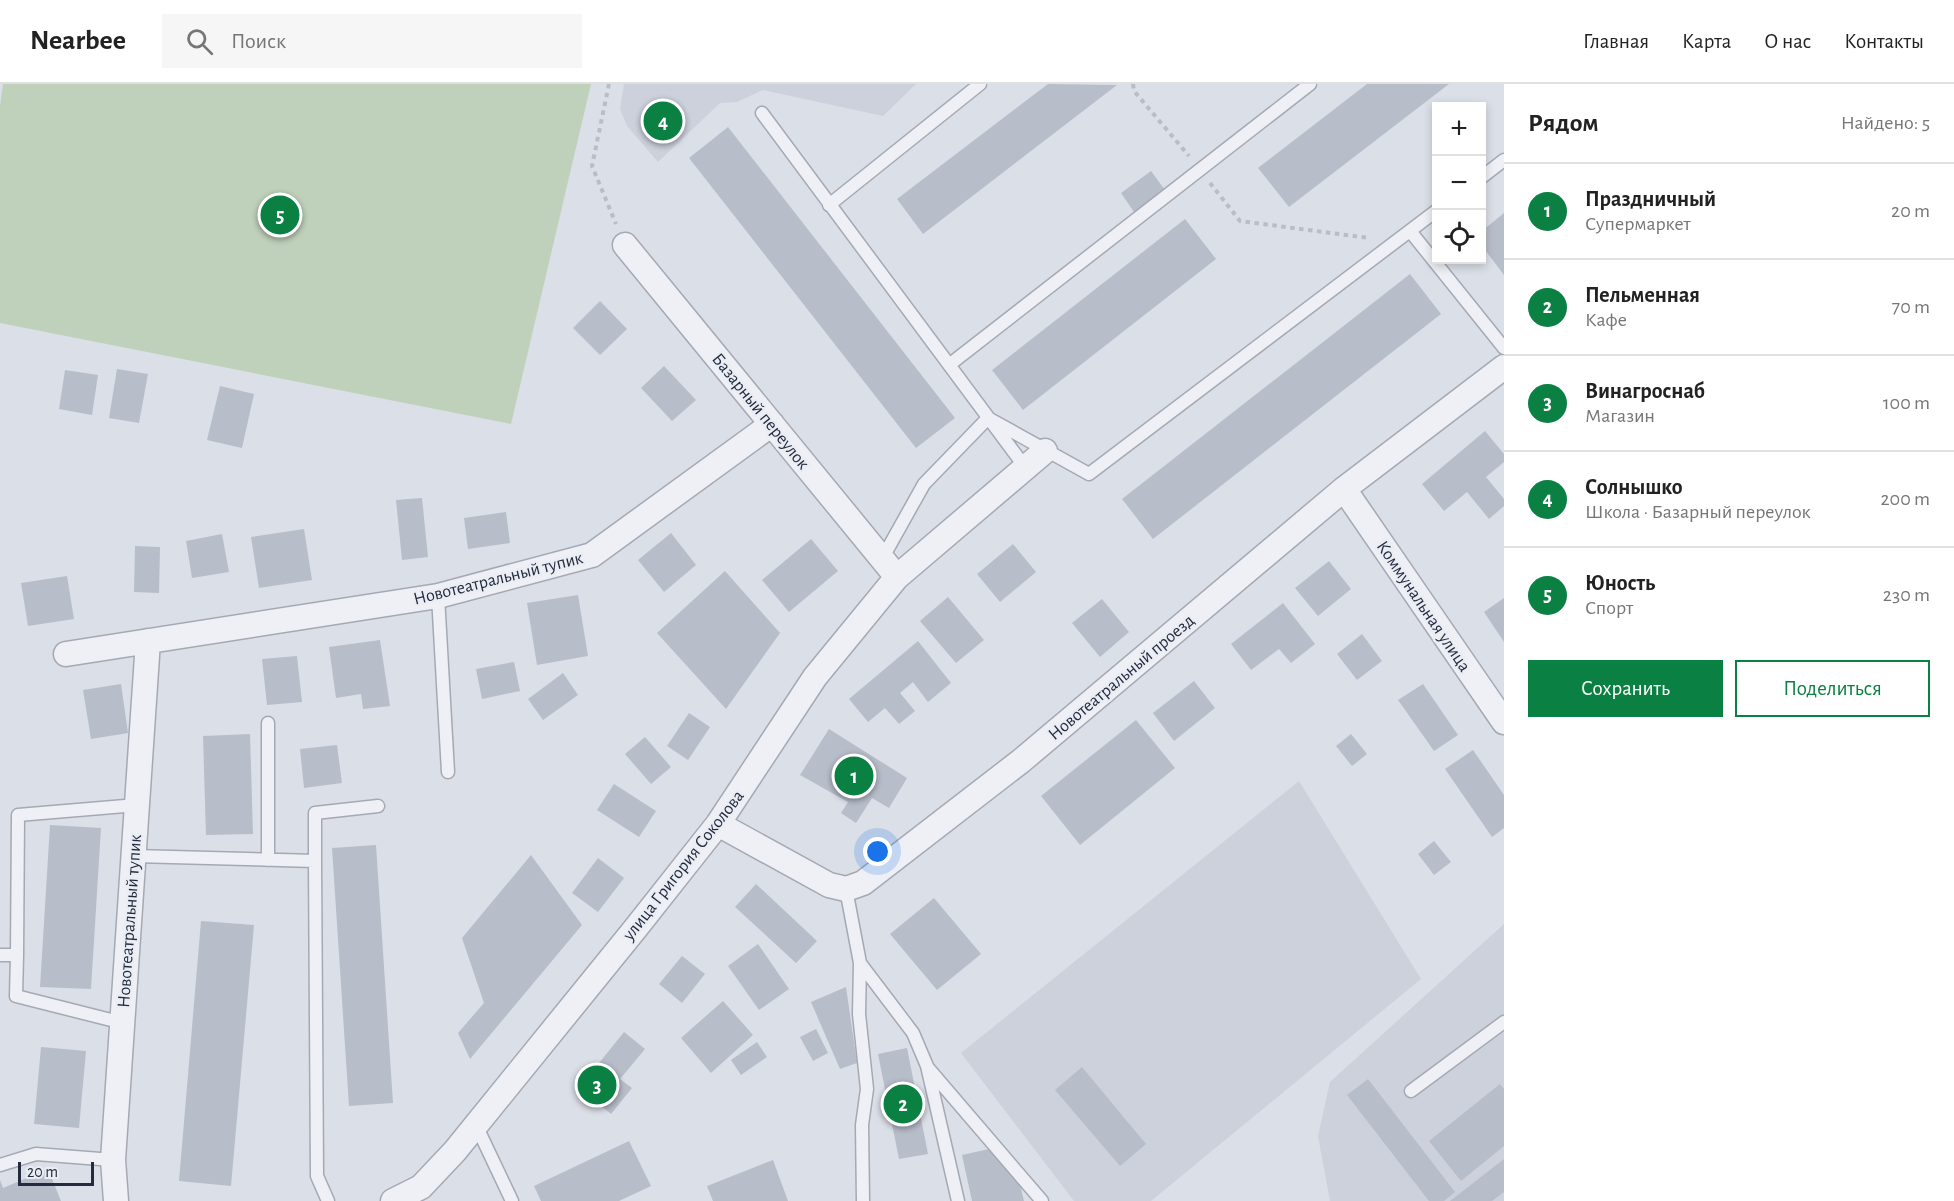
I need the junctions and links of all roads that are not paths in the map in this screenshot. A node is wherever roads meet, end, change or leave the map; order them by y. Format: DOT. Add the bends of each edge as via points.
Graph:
graph roads {
  1 [pos="980,84"];
  2 [pos="1310,84"];
  3 [pos="762,113"];
  4 [pos="1504,160"];
  5 [pos="1486,174"];
  6 [pos="829,205"];
  7 [pos="1432,215"];
  8 [pos="1410,231"];
  9 [pos="626,245"];
  10 [pos="1504,348"];
  11 [pos="949,365"];
  12 [pos="1504,367"];
  13 [pos="988,418"];
  14 [pos="772,424"];
  15 [pos="1045,451"];
  16 [pos="1025,468"];
  17 [pos="1344,489"];
  18 [pos="889,568"];
  19 [pos="438,596"];
  20 [pos="148,641"];
  21 [pos="66,654"];
  22 [pos="1504,722"];
  23 [pos="268,723"];
  24 [pos="448,772"];
  25 [pos="137,806"];
  26 [pos="378,806"];
  27 [pos="718,825"];
  28 [pos="134,856"];
  29 [pos="268,860"];
  30 [pos="315,861"];
  31 [pos="846,889"];
  32 [pos="0,955"];
  33 [pos="17,955"];
  34 [pos="860,963"];
  35 [pos="1504,1022"];
  36 [pos="123,1023"];
  37 [pos="927,1066"];
  38 [pos="1411,1091"];
  39 [pos="476,1125"];
  40 [pos="113,1160"];
  41 [pos="0,1165"];
  42 [pos="423,1194"];
  43 [pos="116,1201"];
  44 [pos="328,1201"];
  45 [pos="393,1201"];
  46 [pos="512,1201"];
  47 [pos="863,1201"];
  48 [pos="958,1201"];
  49 [pos="1042,1201"];
  1 -- 6 [label="lane"];
  2 -- 11 [label="lane"];
  3 -- 6 [label="lane"];
  4 -- 5 [label="lane"];
  6 -- 11 [label="lane"];
  7 -- 8 [label="lane"];
  8 -- 10 [label="lane"];
  8 -- 15 [label="lane" via="1089,474"];
  9 -- 14 [label="street, Базарный переулок"];
  11 -- 13 [label="lane"];
  12 -- 17 [label="street, Новотеатральный проезд"];
  13 -- 15 [label="lane"];
  13 -- 16 [label="lane"];
  13 -- 18 [label="lane" via="924,484"];
  14 -- 18 [label="street, Базарный переулок"];
  14 -- 19 [label="street, Новотеатральный тупик" via="592,555"];
  15 -- 16 [label="street, улица Григория Соколова"];
  16 -- 18 [label="street, улица Григория Соколова"];
  17 -- 22 [label="street, Коммунальная улица"];
  17 -- 31 [label="street, Новотеатральный проезд" via="1021,761 880,872"];
  18 -- 27 [label="street, улица Григория Соколова"];
  19 -- 20 [label="street, Новотеатральный тупик"];
  19 -- 24 [label="lane"];
  20 -- 21 [label="street, Новотеатральный тупик"];
  20 -- 25 [label="street, Новотеатральный тупик"];
  23 -- 29 [label="lane"];
  25 -- 28 [label="street, Новотеатральный тупик"];
  25 -- 33 [label="lane" via="18,815"];
  26 -- 30 [label="lane" via="315,813"];
  27 -- 31 [label="street" via="829,885"];
  27 -- 39 [label="street, улица Григория Соколова"];
  28 -- 29 [label="lane"];
  28 -- 36 [label="street, Новотеатральный тупик"];
  29 -- 30 [label="lane"];
  30 -- 44 [label="lane" via="317,1176"];
  31 -- 34 [label="lane"];
  32 -- 33 [label="lane"];
  33 -- 36 [label="lane" via="16,996"];
  34 -- 37 [label="lane" via="913,1033"];
  34 -- 47 [label="lane" via="859,1014 867,1089 862,1125"];
  35 -- 38 [label="lane"];
  36 -- 40 [label="street, Новотеатральный тупик"];
  37 -- 48 [label="lane"];
  37 -- 49 [label="lane"];
  39 -- 42 [label="street, улица Григория Соколова"];
  39 -- 46 [label="lane"];
  40 -- 41 [label="lane" via="36,1154"];
  40 -- 43 [label="street, Новотеатральный тупик"];
  42 -- 45 [label="street, улица Григория Соколова"];
}
